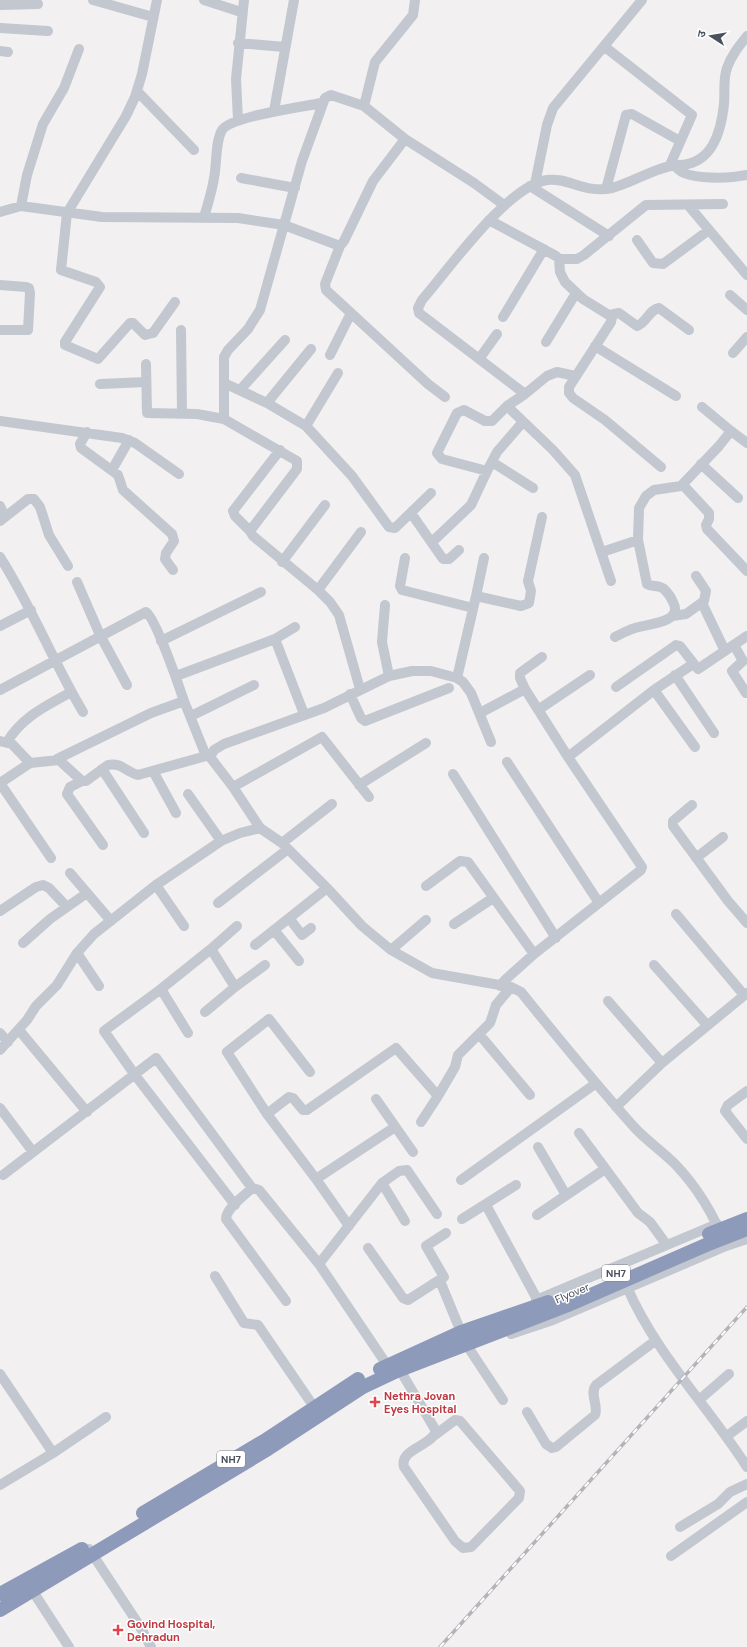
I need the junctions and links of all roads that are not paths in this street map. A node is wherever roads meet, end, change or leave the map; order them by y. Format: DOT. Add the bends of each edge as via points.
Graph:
graph roads {
  1 [pos="93,0"];
  2 [pos="157,0"];
  3 [pos="204,0"];
  4 [pos="244,0"];
  5 [pos="294,0"];
  6 [pos="415,0"];
  7 [pos="642,0"];
  8 [pos="38,4"];
  9 [pos="0,5"];
  10 [pos="241,12"];
  11 [pos="153,17"];
  12 [pos="0,28"];
  13 [pos="48,31"];
  14 [pos="747,36"];
  15 [pos="238,43"];
  16 [pos="605,46"];
  17 [pos="285,47"];
  18 [pos="79,49"];
  19 [pos="136,91"];
  20 [pos="321,103"];
  21 [pos="364,106"];
  22 [pos="274,111"];
  23 [pos="238,120"];
  24 [pos="405,139"];
  25 [pos="680,141"];
  26 [pos="194,150"];
  27 [pos="673,165"];
  28 [pos="747,175"];
  29 [pos="241,178"];
  30 [pos="532,185"];
  31 [pos="294,188"];
  32 [pos="606,189"];
  33 [pos="723,204"];
  34 [pos="504,205"];
  35 [pos="688,205"];
  36 [pos="21,206"];
  37 [pos="0,212"];
  38 [pos="67,213"];
  39 [pos="204,217"];
  40 [pos="489,220"];
  41 [pos="284,225"];
  42 [pos="709,230"];
  43 [pos="609,236"];
  44 [pos="637,240"];
  45 [pos="340,246"];
  46 [pos="544,249"];
  47 [pos="559,259"];
  48 [pos="747,275"];
  49 [pos="0,285"];
  50 [pos="576,294"];
  51 [pos="730,295"];
  52 [pos="175,302"];
  53 [pos="747,310"];
  54 [pos="350,313"];
  55 [pos="610,315"];
  56 [pos="503,317"];
  57 [pos="0,330"];
  58 [pos="181,330"];
  59 [pos="689,330"];
  60 [pos="497,334"];
  61 [pos="747,337"];
  62 [pos="285,340"];
  63 [pos="546,342"];
  64 [pos="595,346"];
  65 [pos="311,349"];
  66 [pos="733,353"];
  67 [pos="330,355"];
  68 [pos="479,359"];
  69 [pos="146,364"];
  70 [pos="338,373"];
  71 [pos="576,376"];
  72 [pos="146,382"];
  73 [pos="224,383"];
  74 [pos="100,384"];
  75 [pos="240,390"];
  76 [pos="525,394"];
  77 [pos="676,396"];
  78 [pos="445,397"];
  79 [pos="267,404"];
  80 [pos="507,406"];
  81 [pos="702,407"];
  82 [pos="182,414"];
  83 [pos="224,419"];
  84 [pos="0,421"];
  85 [pos="522,422"];
  86 [pos="306,426"];
  87 [pos="731,431"];
  88 [pos="87,432"];
  89 [pos="129,440"];
  90 [pos="747,443"];
  91 [pos="280,450"];
  92 [pos="701,464"];
  93 [pos="489,466"];
  94 [pos="661,466"];
  95 [pos="112,470"];
  96 [pos="179,474"];
  97 [pos="683,485"];
  98 [pos="533,488"];
  99 [pos="431,493"];
  100 [pos="738,498"];
  101 [pos="325,505"];
  102 [pos="0,506"];
  103 [pos="411,513"];
  104 [pos="542,517"];
  105 [pos="3,519"];
  106 [pos="250,531"];
  107 [pos="361,532"];
  108 [pos="638,540"];
  109 [pos="432,542"];
  110 [pos="459,550"];
  111 [pos="602,552"];
  112 [pos="0,557"];
  113 [pos="405,558"];
  114 [pos="484,558"];
  115 [pos="282,562"];
  116 [pos="68,566"];
  117 [pos="173,570"];
  118 [pos="747,571"];
  119 [pos="4,572"];
  120 [pos="696,576"];
  121 [pos="611,581"];
  122 [pos="77,582"];
  123 [pos="318,590"];
  124 [pos="261,592"];
  125 [pos="476,596"];
  126 [pos="702,604"];
  127 [pos="385,605"];
  128 [pos="473,608"];
  129 [pos="31,610"];
  130 [pos="672,616"];
  131 [pos="0,626"];
  132 [pos="295,627"];
  133 [pos="100,635"];
  134 [pos="747,636"];
  135 [pos="615,637"];
  136 [pos="275,639"];
  137 [pos="161,642"];
  138 [pos="734,645"];
  139 [pos="725,651"];
  140 [pos="542,657"];
  141 [pos="55,660"];
  142 [pos="693,664"];
  143 [pos="675,674"];
  144 [pos="590,675"];
  145 [pos="176,676"];
  146 [pos="389,676"];
  147 [pos="456,678"];
  148 [pos="127,685"];
  149 [pos="254,685"];
  150 [pos="616,687"];
  151 [pos="449,688"];
  152 [pos="360,689"];
  153 [pos="525,689"];
  154 [pos="0,690"];
  155 [pos="654,690"];
  156 [pos="71,692"];
  157 [pos="746,693"];
  158 [pos="350,694"];
  159 [pos="184,701"];
  160 [pos="538,710"];
  161 [pos="83,712"];
  162 [pos="480,713"];
  163 [pos="304,714"];
  164 [pos="191,716"];
  165 [pos="714,733"];
  166 [pos="3,742"];
  167 [pos="491,742"];
  168 [pos="426,743"];
  169 [pos="695,747"];
  170 [pos="208,757"];
  171 [pos="568,757"];
  172 [pos="58,759"];
  173 [pos="507,762"];
  174 [pos="30,763"];
  175 [pos="102,769"];
  176 [pos="153,771"];
  177 [pos="453,774"];
  178 [pos="82,781"];
  179 [pos="359,785"];
  180 [pos="233,787"];
  181 [pos="188,794"];
  182 [pos="369,797"];
  183 [pos="332,804"];
  184 [pos="692,805"];
  185 [pos="176,813"];
  186 [pos="260,828"];
  187 [pos="144,833"];
  188 [pos="723,837"];
  189 [pos="221,841"];
  190 [pos="103,845"];
  191 [pos="285,846"];
  192 [pos="51,858"];
  193 [pos="696,858"];
  194 [pos="70,873"];
  195 [pos="156,885"];
  196 [pos="426,886"];
  197 [pos="327,888"];
  198 [pos="87,893"];
  199 [pos="493,898"];
  200 [pos="218,903"];
  201 [pos="599,903"];
  202 [pos="67,907"];
  203 [pos="0,911"];
  204 [pos="676,914"];
  205 [pos="289,918"];
  206 [pos="426,920"];
  207 [pos="111,921"];
  208 [pos="747,923"];
  209 [pos="454,924"];
  210 [pos="184,926"];
  211 [pos="237,926"];
  212 [pos="311,928"];
  213 [pos="274,930"];
  214 [pos="556,938"];
  215 [pos="23,943"];
  216 [pos="255,945"];
  217 [pos="210,949"];
  218 [pos="391,950"];
  219 [pos="77,953"];
  220 [pos="534,954"];
  221 [pos="299,961"];
  222 [pos="265,964"];
  223 [pos="654,964"];
  224 [pos="100,986"];
  225 [pos="500,986"];
  226 [pos="235,987"];
  227 [pos="511,988"];
  228 [pos="161,989"];
  229 [pos="746,994"];
  230 [pos="608,1001"];
  231 [pos="205,1012"];
  232 [pos="707,1025"];
  233 [pos="19,1030"];
  234 [pos="0,1033"];
  235 [pos="188,1033"];
  236 [pos="479,1034"];
  237 [pos="8,1042"];
  238 [pos="0,1050"];
  239 [pos="662,1063"];
  240 [pos="310,1072"];
  241 [pos="135,1075"];
  242 [pos="595,1084"];
  243 [pos="747,1091"];
  244 [pos="530,1095"];
  245 [pos="438,1096"];
  246 [pos="376,1099"];
  247 [pos="616,1107"];
  248 [pos="0,1108"];
  249 [pos="87,1112"];
  250 [pos="267,1114"];
  251 [pos="420,1122"];
  252 [pos="395,1127"];
  253 [pos="579,1134"];
  254 [pos="747,1139"];
  255 [pos="538,1147"];
  256 [pos="33,1152"];
  257 [pos="413,1152"];
  258 [pos="605,1169"];
  259 [pos="3,1175"];
  260 [pos="316,1179"];
  261 [pos="460,1180"];
  262 [pos="382,1183"];
  263 [pos="516,1185"];
  264 [pos="252,1188"];
  265 [pos="566,1195"];
  266 [pos="235,1204"];
  267 [pos="486,1205"];
  268 [pos="747,1212"];
  269 [pos="437,1214"];
  270 [pos="537,1215"];
  271 [pos="462,1219"];
  272 [pos="747,1219"];
  273 [pos="405,1220"];
  274 [pos="718,1224"];
  275 [pos="348,1226"];
  276 [pos="747,1230"];
  277 [pos="446,1233"];
  278 [pos="747,1239"];
  279 [pos="666,1244"];
  280 [pos="726,1246"];
  281 [pos="368,1248"];
  282 [pos="319,1264"];
  283 [pos="215,1276"];
  284 [pos="440,1281"];
  285 [pos="627,1287"];
  286 [pos="537,1299"];
  287 [pos="286,1301"];
  288 [pos="486,1330"];
  289 [pos="464,1338"];
  290 [pos="655,1341"];
  291 [pos="394,1368"];
  292 [pos="0,1374"];
  293 [pos="729,1374"];
  294 [pos="503,1400"];
  295 [pos="699,1400"];
  296 [pos="314,1407"];
  297 [pos="527,1412"];
  298 [pos="106,1418"];
  299 [pos="747,1421"];
  300 [pos="435,1434"];
  301 [pos="727,1436"];
  302 [pos="53,1453"];
  303 [pos="747,1467"];
  304 [pos="747,1484"];
  305 [pos="0,1485"];
  306 [pos="747,1502"];
  307 [pos="680,1527"];
  308 [pos="90,1550"];
  309 [pos="671,1556"];
  310 [pos="1,1590"];
  311 [pos="32,1590"];
  312 [pos="0,1610"];
  313 [pos="69,1647"];
  314 [pos="151,1647"];
  1 -- 11 [label="street"];
  2 -- 11 [label="street"];
  3 -- 10 [label="street"];
  4 -- 10 [label="street"];
  5 -- 17 [label="street"];
  6 -- 21 [label="street" via="413,15 375,62"];
  7 -- 16 [label="street"];
  8 -- 9 [label="street"];
  10 -- 15 [label="street"];
  11 -- 19 [label="street"];
  12 -- 13 [label="street"];
  14 -- 27 [label="street" via="727,69 724,105 710,149 700,160"];
  15 -- 17 [label="street"];
  15 -- 23 [label="street"];
  16 -- 25 [label="street" via="691,113 692,117"];
  16 -- 30 [label="street" via="553,108"];
  17 -- 22 [label="street"];
  18 -- 36 [label="street" via="64,88 43,124"];
  19 -- 26 [label="street"];
  19 -- 38 [label="street" via="126,116"];
  20 -- 21 [label="street" via="330,95"];
  20 -- 22 [label="street"];
  20 -- 31 [label="street"];
  21 -- 24 [label="street"];
  22 -- 23 [label="street"];
  23 -- 39 [label="street" via="227,125 220,133 215,177"];
  24 -- 34 [label="street"];
  24 -- 45 [label="street" via="373,181"];
  25 -- 27 [label="street"];
  25 -- 32 [label="street" via="632,114 627,114 618,138"];
  27 -- 28 [label="street" via="680,171 704,177 735,178"];
  27 -- 32 [label="street" via="638,180"];
  29 -- 31 [label="street"];
  30 -- 32 [label="street" via="555,180 588,189"];
  30 -- 34 [label="street"];
  30 -- 43 [label="street"];
  31 -- 41 [label="street"];
  33 -- 35 [label="street"];
  34 -- 40 [label="street"];
  35 -- 42 [label="street"];
  35 -- 43 [label="street" via="646,205"];
  36 -- 37 [label="street"];
  36 -- 38 [label="street"];
  38 -- 39 [label="street" via="102,217"];
  38 -- 52 [label="street" via="61,270 96,282 100,287 65,342 66,346 98,359 130,322 145,335 153,333"];
  39 -- 41 [label="street" via="238,218"];
  40 -- 46 [label="street"];
  40 -- 68 [label="street" via="418,308 419,313"];
  41 -- 45 [label="street"];
  41 -- 73 [label="street" via="260,310 248,329 224,357"];
  42 -- 44 [label="street" via="663,264 653,263"];
  42 -- 48 [label="street"];
  43 -- 47 [label="street" via="580,258"];
  45 -- 54 [label="street" via="324,286 327,292"];
  46 -- 47 [label="street"];
  46 -- 56 [label="street"];
  47 -- 50 [label="street" via="562,277"];
  49 -- 57 [label="street" via="26,287 30,293 28,330"];
  50 -- 55 [label="street"];
  50 -- 63 [label="street"];
  51 -- 53 [label="street"];
  54 -- 67 [label="street"];
  54 -- 78 [label="street"];
  55 -- 59 [label="street" via="619,313 638,326 659,308"];
  55 -- 64 [label="street" via="611,322"];
  58 -- 82 [label="street"];
  60 -- 68 [label="street"];
  61 -- 66 [label="street"];
  62 -- 75 [label="street"];
  64 -- 71 [label="street"];
  64 -- 77 [label="street"];
  65 -- 79 [label="street"];
  68 -- 76 [label="street"];
  69 -- 72 [label="street"];
  70 -- 86 [label="street"];
  71 -- 76 [label="street" via="552,373"];
  71 -- 94 [label="street" via="569,387 571,396"];
  72 -- 74 [label="street"];
  72 -- 82 [label="street" via="147,413"];
  73 -- 75 [label="street"];
  73 -- 83 [label="street"];
  75 -- 79 [label="street"];
  76 -- 80 [label="street"];
  79 -- 86 [label="street"];
  80 -- 85 [label="street"];
  80 -- 93 [label="street" via="489,422 467,411 459,411 437,452 442,460"];
  81 -- 87 [label="street"];
  82 -- 83 [label="street"];
  83 -- 91 [label="street"];
  84 -- 88 [label="street"];
  85 -- 93 [label="street"];
  85 -- 111 [label="street" via="553,450 574,476"];
  86 -- 103 [label="street" via="352,476 389,527 395,528"];
  87 -- 90 [label="street"];
  87 -- 92 [label="street"];
  88 -- 89 [label="street"];
  88 -- 95 [label="street" via="80,444 81,448"];
  89 -- 95 [label="street"];
  89 -- 96 [label="street"];
  91 -- 106 [label="street" via="233,511"];
  91 -- 106 [label="street" via="295,459 299,467"];
  92 -- 97 [label="street"];
  92 -- 100 [label="street"];
  93 -- 98 [label="street"];
  93 -- 109 [label="street" via="471,505"];
  95 -- 117 [label="street" via="119,477 123,490 172,534 174,541 165,559"];
  97 -- 108 [label="street" via="654,490 642,501 639,508"];
  97 -- 118 [label="street" via="709,513 707,529"];
  99 -- 103 [label="street"];
  101 -- 115 [label="street"];
  102 -- 105 [label="street"];
  103 -- 109 [label="street"];
  104 -- 125 [label="street" via="528,581 531,591 529,603 521,606"];
  105 -- 116 [label="street" via="28,499 34,499 40,507 49,535"];
  106 -- 115 [label="street"];
  107 -- 123 [label="street"];
  108 -- 111 [label="street"];
  108 -- 130 [label="street" via="645,580 649,585 664,589 669,595 676,609"];
  109 -- 110 [label="street" via="445,560"];
  111 -- 121 [label="street"];
  112 -- 119 [label="street"];
  113 -- 128 [label="street" via="400,586 402,590"];
  114 -- 125 [label="street"];
  115 -- 123 [label="street"];
  119 -- 129 [label="street"];
  120 -- 126 [label="street" via="706,591"];
  122 -- 133 [label="street"];
  123 -- 152 [label="street" via="338,615"];
  124 -- 137 [label="street"];
  125 -- 128 [label="street"];
  126 -- 130 [label="street" via="686,614"];
  126 -- 139 [label="street"];
  127 -- 146 [label="street" via="382,642"];
  128 -- 147 [label="street"];
  129 -- 131 [label="street"];
  129 -- 141 [label="street"];
  130 -- 135 [label="street"];
  132 -- 136 [label="street"];
  133 -- 137 [label="street" via="146,612"];
  133 -- 141 [label="street"];
  133 -- 148 [label="street"];
  134 -- 138 [label="street"];
  136 -- 145 [label="street"];
  136 -- 163 [label="street"];
  137 -- 145 [label="street"];
  138 -- 139 [label="street"];
  138 -- 157 [label="street" via="743,661 732,671"];
  139 -- 142 [label="street" via="699,669"];
  140 -- 153 [label="street" via="521,671 520,678"];
  141 -- 154 [label="street"];
  141 -- 156 [label="street"];
  142 -- 143 [label="street"];
  142 -- 150 [label="street" via="680,646 676,645"];
  143 -- 155 [label="street"];
  143 -- 165 [label="street"];
  144 -- 160 [label="street"];
  145 -- 159 [label="street"];
  146 -- 147 [label="street" via="412,671 431,671"];
  146 -- 152 [label="street"];
  147 -- 162 [label="street" via="467,686"];
  149 -- 164 [label="street"];
  151 -- 158 [label="street" via="364,721"];
  152 -- 158 [label="street"];
  153 -- 160 [label="street"];
  153 -- 162 [label="street"];
  155 -- 169 [label="street"];
  155 -- 171 [label="street"];
  156 -- 161 [label="street"];
  156 -- 166 [label="street" via="28,717"];
  158 -- 163 [label="street" via="324,708"];
  159 -- 164 [label="street"];
  159 -- 172 [label="street" via="151,713"];
  160 -- 171 [label="street"];
  162 -- 167 [label="street"];
  163 -- 170 [label="street" via="224,744"];
  164 -- 170 [label="street"];
  166 -- 174 [label="street" via="18,750"];
  168 -- 179 [label="street"];
  170 -- 176 [label="street"];
  170 -- 180 [label="street"];
  171 -- 201 [label="street" via="642,867"];
  172 -- 174 [label="street"];
  172 -- 178 [label="street"];
  173 -- 201 [label="street"];
  174 -- 192 [label="street" via="0,783"];
  175 -- 176 [label="street" via="119,764 127,771 138,775"];
  175 -- 178 [label="street" via="86,781"];
  175 -- 187 [label="street"];
  176 -- 185 [label="street"];
  177 -- 214 [label="street"];
  178 -- 190 [label="street" via="70,787 67,794"];
  179 -- 180 [label="street" via="325,738 321,737"];
  179 -- 182 [label="street"];
  180 -- 186 [label="street"];
  181 -- 189 [label="street"];
  183 -- 191 [label="street"];
  184 -- 193 [label="street" via="674,821 673,825"];
  186 -- 189 [label="street"];
  186 -- 191 [label="street"];
  188 -- 193 [label="street"];
  189 -- 195 [label="street"];
  191 -- 197 [label="street"];
  191 -- 200 [label="street"];
  193 -- 208 [label="street"];
  194 -- 198 [label="street"];
  195 -- 207 [label="street"];
  195 -- 210 [label="street"];
  196 -- 199 [label="street" via="460,861 466,861"];
  197 -- 205 [label="street"];
  197 -- 218 [label="street" via="362,926"];
  198 -- 202 [label="street"];
  198 -- 207 [label="street"];
  199 -- 209 [label="street"];
  199 -- 220 [label="street"];
  201 -- 214 [label="street"];
  202 -- 203 [label="street" via="43,885"];
  202 -- 215 [label="street"];
  204 -- 229 [label="street"];
  205 -- 212 [label="street" via="302,935"];
  205 -- 213 [label="street"];
  206 -- 218 [label="street"];
  207 -- 219 [label="street" via="94,934"];
  211 -- 217 [label="street"];
  213 -- 216 [label="street"];
  213 -- 221 [label="street"];
  214 -- 220 [label="street"];
  217 -- 226 [label="street"];
  217 -- 228 [label="street"];
  218 -- 225 [label="street" via="432,973"];
  219 -- 224 [label="street"];
  219 -- 233 [label="street" via="57,985 36,1006"];
  220 -- 225 [label="street"];
  222 -- 226 [label="street"];
  223 -- 232 [label="street"];
  225 -- 227 [label="street"];
  226 -- 231 [label="street"];
  227 -- 236 [label="street" via="496,1005 490,1023"];
  227 -- 242 [label="street" via="521,992"];
  228 -- 235 [label="street"];
  228 -- 241 [label="street" via="104,1031"];
  229 -- 232 [label="street"];
  230 -- 239 [label="street"];
  232 -- 239 [label="street"];
  233 -- 237 [label="street"];
  233 -- 249 [label="street"];
  234 -- 237 [label="street"];
  236 -- 244 [label="street"];
  236 -- 245 [label="street" via="458,1055 455,1067"];
  237 -- 238 [label="street"];
  239 -- 247 [label="street"];
  240 -- 250 [label="street" via="269,1019 228,1051 228,1056"];
  241 -- 249 [label="street"];
  241 -- 264 [label="street" via="158,1059"];
  241 -- 266 [label="street"];
  242 -- 247 [label="street"];
  242 -- 261 [label="street"];
  243 -- 254 [label="street" via="725,1110"];
  245 -- 250 [label="street" via="398,1049 394,1048 307,1110 303,1110 289,1097"];
  245 -- 251 [label="street"];
  246 -- 252 [label="street"];
  247 -- 274 [label="street" via="641,1135 675,1164 701,1195"];
  248 -- 256 [label="street"];
  249 -- 256 [label="street"];
  250 -- 260 [label="street"];
  252 -- 257 [label="street"];
  252 -- 260 [label="street"];
  253 -- 258 [label="street"];
  255 -- 265 [label="street"];
  256 -- 259 [label="street"];
  258 -- 265 [label="street"];
  258 -- 279 [label="street" via="638,1213 650,1222"];
  260 -- 275 [label="street"];
  262 -- 269 [label="street" via="399,1171 407,1170"];
  262 -- 273 [label="street"];
  262 -- 275 [label="street"];
  263 -- 267 [label="street"];
  264 -- 266 [label="street"];
  264 -- 282 [label="street" via="259,1190"];
  265 -- 270 [label="street"];
  266 -- 287 [label="street" via="226,1215 227,1221"];
  267 -- 271 [label="street"];
  267 -- 286 [label="street"];
  268 -- 274 [label="street"];
  272 -- 288 [label="highway, Flyover / NH7" via="666,1251"];
  274 -- 279 [label="street"];
  274 -- 280 [label="street"];
  275 -- 282 [label="street"];
  276 -- 288 [label="highway, Flyover / NH7" via="706,1245 568,1305"];
  277 -- 284 [label="street" via="426,1246 444,1276"];
  278 -- 280 [label="street"];
  279 -- 286 [label="street"];
  280 -- 285 [label="street"];
  281 -- 284 [label="street" via="406,1300"];
  282 -- 291 [label="street"];
  283 -- 296 [label="street" via="244,1323 258,1325"];
  284 -- 289 [label="street"];
  285 -- 289 [label="street" via="553,1320 489,1341"];
  285 -- 290 [label="street"];
  286 -- 289 [label="street" via="487,1318"];
  288 -- 289 [label="highway, Flyover / NH7"];
  289 -- 291 [label="highway, NH7"];
  289 -- 294 [label="street"];
  290 -- 295 [label="street"];
  290 -- 297 [label="street" via="596,1385 593,1389 596,1406 594,1415 556,1447 552,1448 546,1444"];
  291 -- 296 [label="highway, NH7" via="359,1378"];
  291 -- 300 [label="street" via="435,1428"];
  291 -- 308 [label="highway, NH7" via="268,1449"];
  292 -- 302 [label="street"];
  293 -- 295 [label="street"];
  295 -- 301 [label="street"];
  296 -- 308 [label="highway, NH7"];
  298 -- 302 [label="street"];
  299 -- 301 [label="street"];
  300 -- 300 [label="street" via="455,1420 460,1421 520,1490 519,1498 471,1547 463,1548 455,1541 404,1465 408,1455"];
  301 -- 303 [label="street"];
  302 -- 305 [label="street"];
  304 -- 307 [label="street" via="730,1492 718,1504"];
  306 -- 309 [label="street"];
  308 -- 310 [label="highway, NH7"];
  308 -- 311 [label="highway, NH7"];
  308 -- 314 [label="street"];
  311 -- 312 [label="highway, NH7"];
  311 -- 313 [label="street"];
}
